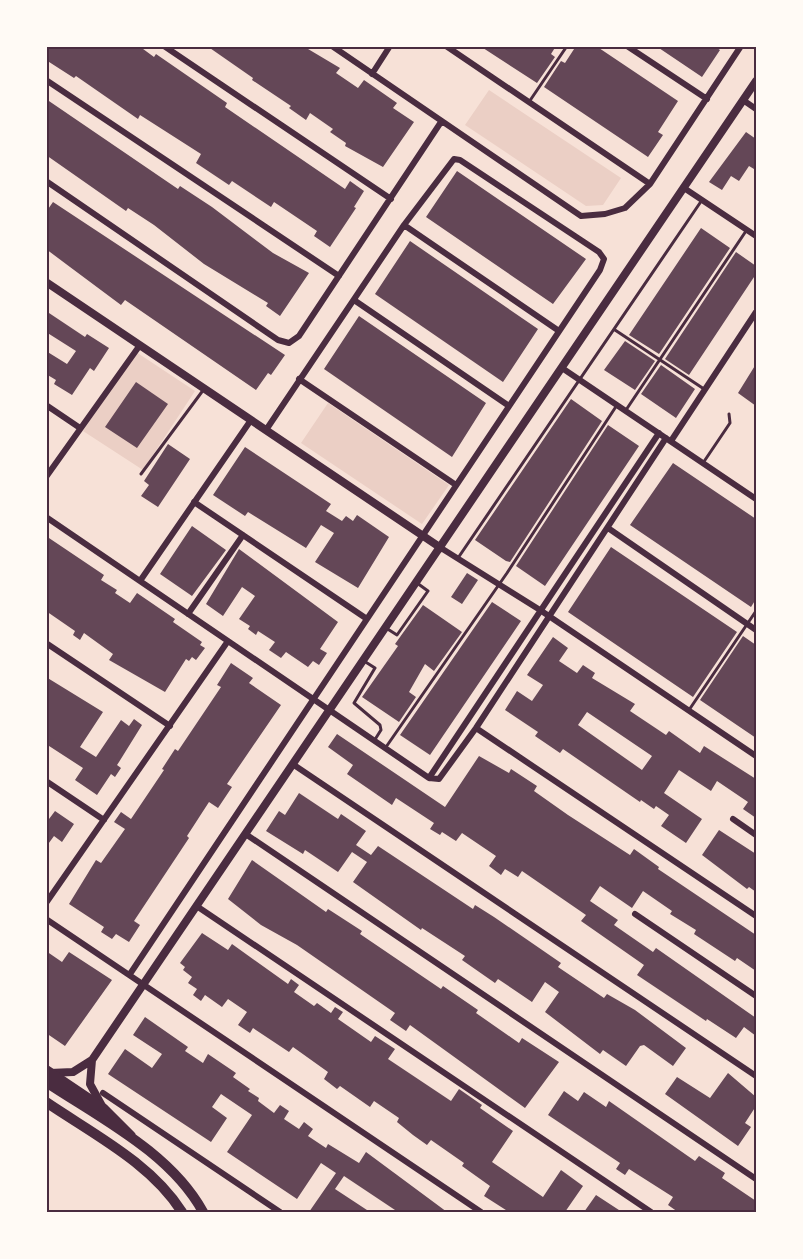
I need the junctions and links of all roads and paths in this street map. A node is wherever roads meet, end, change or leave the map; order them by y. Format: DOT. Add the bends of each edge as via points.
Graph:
graph roads {
  1 [pos="164,46"];
  2 [pos="332,46"];
  3 [pos="390,46"];
  4 [pos="446,46"];
  5 [pos="567,46"];
  6 [pos="627,46"];
  7 [pos="741,46"];
  8 [pos="372,74"];
  9 [pos="46,80"];
  10 [pos="756,81"];
  11 [pos="707,99"];
  12 [pos="743,100"];
  13 [pos="529,103"];
  14 [pos="756,110"];
  15 [pos="441,122"];
  16 [pos="46,181"];
  17 [pos="650,184"];
  18 [pos="684,188"];
  19 [pos="391,199"];
  20 [pos="702,200"];
  21 [pos="404,225"];
  22 [pos="747,230"];
  23 [pos="756,236"];
  24 [pos="339,276"];
  25 [pos="46,282"];
  26 [pos="354,300"];
  27 [pos="756,312"];
  28 [pos="615,330"];
  29 [pos="559,331"];
  30 [pos="140,345"];
  31 [pos="660,360"];
  32 [pos="562,368"];
  33 [pos="299,379"];
  34 [pos="580,379"];
  35 [pos="205,388"];
  36 [pos="704,389"];
  37 [pos="46,405"];
  38 [pos="617,405"];
  39 [pos="509,406"];
  40 [pos="625,410"];
  41 [pos="729,414"];
  42 [pos="251,420"];
  43 [pos="80,428"];
  44 [pos="266,430"];
  45 [pos="659,433"];
  46 [pos="668,439"];
  47 [pos="703,463"];
  48 [pos="141,474"];
  49 [pos="46,477"];
  50 [pos="456,485"];
  51 [pos="756,499"];
  52 [pos="194,502"];
  53 [pos="46,517"];
  54 [pos="608,528"];
  55 [pos="243,535"];
  56 [pos="423,535"];
  57 [pos="441,548"];
  58 [pos="458,558"];
  59 [pos="140,581"];
  60 [pos="417,584"];
  61 [pos="498,584"];
  62 [pos="540,610"];
  63 [pos="756,611"];
  64 [pos="188,614"];
  65 [pos="549,616"];
  66 [pos="367,619"];
  67 [pos="748,624"];
  68 [pos="386,628"];
  69 [pos="756,630"];
  70 [pos="228,641"];
  71 [pos="46,643"];
  72 [pos="364,661"];
  73 [pos="314,699"];
  74 [pos="689,710"];
  75 [pos="330,711"];
  76 [pos="170,726"];
  77 [pos="476,728"];
  78 [pos="374,741"];
  79 [pos="385,748"];
  80 [pos="756,756"];
  81 [pos="294,765"];
  82 [pos="429,778"];
  83 [pos="46,781"];
  84 [pos="732,819"];
  85 [pos="104,820"];
  86 [pos="247,835"];
  87 [pos="756,836"];
  88 [pos="46,903"];
  89 [pos="198,907"];
  90 [pos="635,914"];
  91 [pos="756,916"];
  92 [pos="46,919"];
  93 [pos="130,974"];
  94 [pos="145,985"];
  95 [pos="756,996"];
  96 [pos="92,1060"];
  97 [pos="47,1072"];
  98 [pos="756,1076"];
  99 [pos="103,1093"];
  100 [pos="46,1102"];
  101 [pos="104,1109"];
  102 [pos="135,1141"];
  103 [pos="756,1179"];
  104 [pos="182,1212"];
  105 [pos="203,1212"];
  106 [pos="280,1212"];
  107 [pos="481,1212"];
  108 [pos="651,1212"];
  1 -- 19 [label="street"];
  2 -- 8 [label="street"];
  3 -- 8 [label="street"];
  4 -- 13 [label="street"];
  5 -- 13 [label="lane"];
  6 -- 11 [label="street"];
  7 -- 11 [label="street"];
  8 -- 15 [label="street"];
  9 -- 24 [label="street"];
  10 -- 12 [label="street"];
  11 -- 17 [label="street"];
  12 -- 14 [label="street"];
  12 -- 18 [label="street"];
  13 -- 17 [label="street"];
  15 -- 17 [label="street" via="581,216 625,208"];
  15 -- 19 [label="street"];
  16 -- 24 [label="street" via="278,340 289,343 299,336"];
  18 -- 20 [label="street"];
  18 -- 32 [label="street"];
  19 -- 24 [label="street"];
  20 -- 22 [label="street"];
  20 -- 28 [label="lane"];
  21 -- 26 [label="street"];
  21 -- 29 [label="street"];
  21 -- 29 [label="street" via="454,159 599,252 604,259 600,270"];
  22 -- 23 [label="street"];
  22 -- 31 [label="lane"];
  25 -- 30 [label="street"];
  26 -- 33 [label="street"];
  26 -- 39 [label="street"];
  27 -- 36 [label="street"];
  28 -- 31 [label="lane"];
  28 -- 34 [label="lane"];
  29 -- 39 [label="street"];
  30 -- 35 [label="street"];
  30 -- 43 [label="street"];
  31 -- 36 [label="lane"];
  31 -- 40 [label="lane"];
  32 -- 34 [label="street"];
  32 -- 57 [label="street"];
  33 -- 44 [label="street"];
  33 -- 50 [label="street"];
  34 -- 38 [label="street"];
  34 -- 58 [label="lane"];
  35 -- 42 [label="street"];
  35 -- 48 [label="lane"];
  36 -- 46 [label="street"];
  37 -- 43 [label="street"];
  38 -- 40 [label="street"];
  38 -- 61 [label="lane"];
  39 -- 50 [label="street"];
  40 -- 45 [label="street"];
  41 -- 47 [label="lane" via="730,423"];
  42 -- 44 [label="street"];
  42 -- 52 [label="street"];
  43 -- 49 [label="street"];
  44 -- 56 [label="street"];
  45 -- 46 [label="street"];
  45 -- 62 [label="street"];
  46 -- 47 [label="street"];
  46 -- 54 [label="street"];
  47 -- 51 [label="street"];
  50 -- 56 [label="street"];
  52 -- 55 [label="street"];
  52 -- 59 [label="street"];
  53 -- 59 [label="street"];
  54 -- 65 [label="street"];
  54 -- 67 [label="street"];
  55 -- 64 [label="street"];
  55 -- 66 [label="street"];
  56 -- 57 [label="street"];
  56 -- 66 [label="street"];
  57 -- 58 [label="street"];
  57 -- 60 [label="street"];
  58 -- 61 [label="street"];
  59 -- 64 [label="street"];
  60 -- 68 [label="street"];
  60 -- 68 [label="lane" via="428,591 397,636"];
  61 -- 62 [label="street"];
  61 -- 79 [label="lane"];
  62 -- 65 [label="street"];
  62 -- 82 [label="street"];
  63 -- 67 [label="lane"];
  64 -- 70 [label="street"];
  65 -- 74 [label="street"];
  65 -- 77 [label="street"];
  66 -- 73 [label="street"];
  67 -- 69 [label="street"];
  67 -- 74 [label="lane"];
  68 -- 72 [label="street"];
  70 -- 73 [label="street"];
  70 -- 76 [label="street"];
  71 -- 76 [label="street"];
  72 -- 75 [label="street"];
  72 -- 78 [label="lane" via="375,668 354,703 380,725"];
  73 -- 75 [label="street"];
  73 -- 93 [label="street"];
  74 -- 80 [label="street"];
  75 -- 78 [label="street"];
  75 -- 81 [label="street"];
  76 -- 85 [label="street"];
  77 -- 82 [label="street" via="443,777"];
  77 -- 91 [label="street"];
  78 -- 79 [label="street"];
  79 -- 82 [label="street"];
  81 -- 86 [label="street"];
  81 -- 98 [label="street"];
  83 -- 85 [label="street"];
  84 -- 87 [label="street"];
  85 -- 88 [label="street"];
  86 -- 89 [label="street"];
  86 -- 103 [label="street"];
  89 -- 94 [label="street"];
  89 -- 108 [label="street"];
  90 -- 95 [label="street"];
  92 -- 93 [label="street"];
  93 -- 94 [label="street"];
  94 -- 96 [label="street"];
  94 -- 107 [label="street"];
  96 -- 97 [label="street" via="73,1072"];
  96 -- 101 [label="street" via="90,1084"];
  97 -- 101 [label="highway"];
  97 -- 102 [label="highway"];
  99 -- 106 [label="street"];
  100 -- 104 [label="highway" via="142,1168"];
  101 -- 102 [label="highway" via="128,1129"];
  102 -- 105 [label="highway" via="181,1182"];
}
